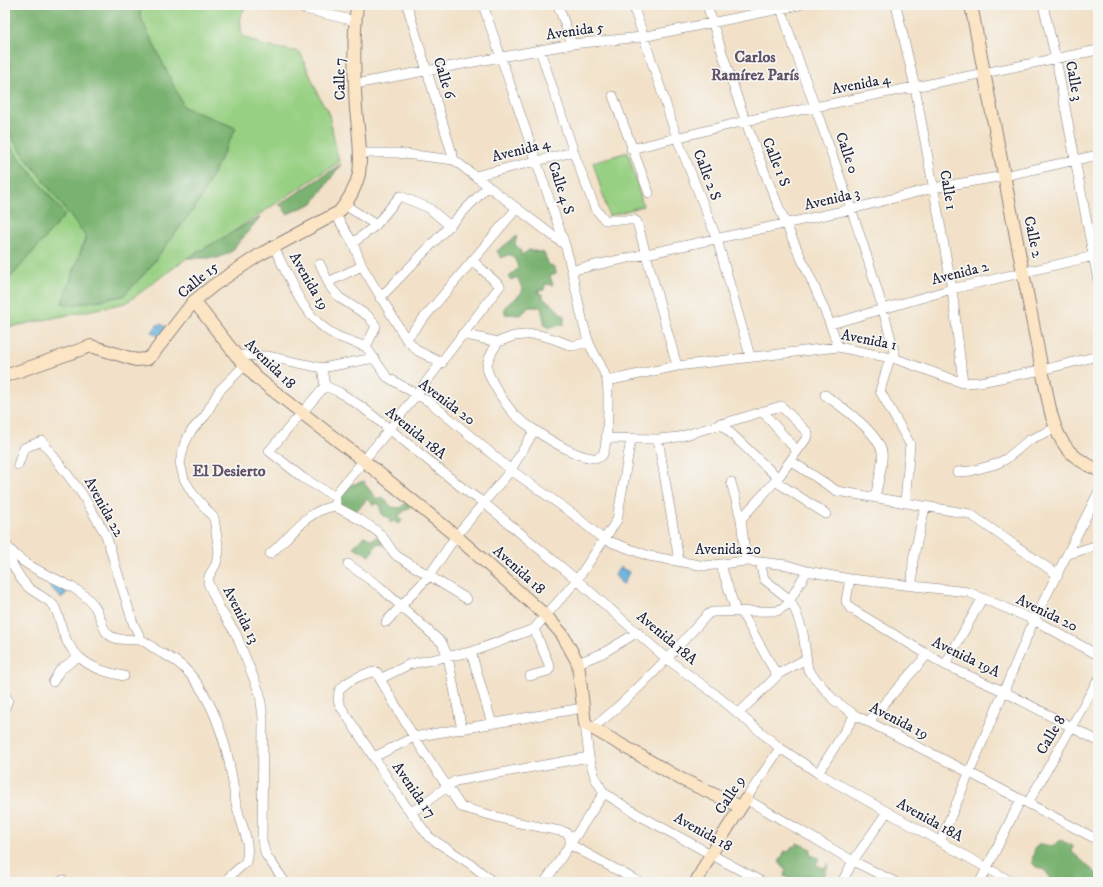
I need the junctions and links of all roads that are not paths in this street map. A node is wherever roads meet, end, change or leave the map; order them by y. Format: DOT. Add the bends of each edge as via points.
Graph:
graph roads {
  1 [pos="357,5"];
  2 [pos="407,5"];
  3 [pos="483,5"];
  4 [pos="558,5"];
  5 [pos="633,5"];
  6 [pos="707,5"];
  7 [pos="799,5"];
  8 [pos="896,5"];
  9 [pos="971,5"];
  10 [pos="1043,5"];
  11 [pos="780,6"];
  12 [pos="302,8"];
  13 [pos="355,21"];
  14 [pos="712,22"];
  15 [pos="642,37"];
  16 [pos="572,44"];
  17 [pos="540,50"];
  18 [pos="1098,50"];
  19 [pos="502,57"];
  20 [pos="1056,59"];
  21 [pos="427,71"];
  22 [pos="986,73"];
  23 [pos="355,84"];
  24 [pos="915,87"];
  25 [pos="613,96"];
  26 [pos="816,108"];
  27 [pos="745,121"];
  28 [pos="677,138"];
  29 [pos="631,149"];
  30 [pos="573,152"];
  31 [pos="359,153"];
  32 [pos="1098,155"];
  33 [pos="454,160"];
  34 [pos="1075,160"];
  35 [pos="538,161"];
  36 [pos="475,176"];
  37 [pos="1004,176"];
  38 [pos="488,186"];
  39 [pos="933,188"];
  40 [pos="649,193"];
  41 [pos="345,205"];
  42 [pos="517,208"];
  43 [pos="852,209"];
  44 [pos="335,214"];
  45 [pos="785,224"];
  46 [pos="376,225"];
  47 [pos="450,226"];
  48 [pos="716,239"];
  49 [pos="353,244"];
  50 [pos="565,245"];
  51 [pos="274,247"];
  52 [pos="647,254"];
  53 [pos="1095,255"];
  54 [pos="472,260"];
  55 [pos="320,264"];
  56 [pos="362,266"];
  57 [pos="573,270"];
  58 [pos="1024,271"];
  59 [pos="1098,280"];
  60 [pos="328,282"];
  61 [pos="952,289"];
  62 [pos="380,298"];
  63 [pos="194,301"];
  64 [pos="884,307"];
  65 [pos="831,324"];
  66 [pos="462,334"];
  67 [pos="406,339"];
  68 [pos="498,342"];
  69 [pos="589,342"];
  70 [pos="366,347"];
  71 [pos="838,347"];
  72 [pos="236,355"];
  73 [pos="750,356"];
  74 [pos="1098,356"];
  75 [pos="374,358"];
  76 [pos="893,358"];
  77 [pos="442,363"];
  78 [pos="245,365"];
  79 [pos="677,366"];
  80 [pos="322,368"];
  81 [pos="1042,370"];
  82 [pos="5,376"];
  83 [pos="607,381"];
  84 [pos="963,383"];
  85 [pos="325,386"];
  86 [pos="416,395"];
  87 [pos="825,395"];
  88 [pos="762,411"];
  89 [pos="302,414"];
  90 [pos="720,423"];
  91 [pos="1056,428"];
  92 [pos="389,430"];
  93 [pos="534,432"];
  94 [pos="607,438"];
  95 [pos="631,438"];
  96 [pos="658,439"];
  97 [pos="797,451"];
  98 [pos="364,461"];
  99 [pos="791,461"];
  100 [pos="18,465"];
  101 [pos="511,470"];
  102 [pos="1098,470"];
  103 [pos="957,472"];
  104 [pos="776,480"];
  105 [pos="731,482"];
  106 [pos="1098,493"];
  107 [pos="334,496"];
  108 [pos="875,498"];
  109 [pos="484,503"];
  110 [pos="905,503"];
  111 [pos="334,506"];
  112 [pos="925,507"];
  113 [pos="826,514"];
  114 [pos="741,519"];
  115 [pos="456,536"];
  116 [pos="603,539"];
  117 [pos="5,543"];
  118 [pos="1098,545"];
  119 [pos="5,553"];
  120 [pos="270,554"];
  121 [pos="1069,554"];
  122 [pos="679,561"];
  123 [pos="746,561"];
  124 [pos="760,562"];
  125 [pos="348,564"];
  126 [pos="721,565"];
  127 [pos="807,572"];
  128 [pos="1058,575"];
  129 [pos="429,576"];
  130 [pos="577,580"];
  131 [pos="850,580"];
  132 [pos="912,586"];
  133 [pos="467,599"];
  134 [pos="982,599"];
  135 [pos="790,600"];
  136 [pos="402,606"];
  137 [pos="739,612"];
  138 [pos="546,616"];
  139 [pos="1034,620"];
  140 [pos="386,622"];
  141 [pos="534,629"];
  142 [pos="638,632"];
  143 [pos="142,641"];
  144 [pos="471,652"];
  145 [pos="927,655"];
  146 [pos="1098,655"];
  147 [pos="448,657"];
  148 [pos="78,658"];
  149 [pos="806,658"];
  150 [pos="667,659"];
  151 [pos="578,663"];
  152 [pos="945,665"];
  153 [pos="780,673"];
  154 [pos="124,676"];
  155 [pos="530,676"];
  156 [pos="380,679"];
  157 [pos="1098,680"];
  158 [pos="53,682"];
  159 [pos="1003,691"];
  160 [pos="5,695"];
  161 [pos="5,708"];
  162 [pos="582,708"];
  163 [pos="738,714"];
  164 [pos="855,715"];
  165 [pos="868,722"];
  166 [pos="492,724"];
  167 [pos="589,726"];
  168 [pos="1072,727"];
  169 [pos="462,730"];
  170 [pos="414,737"];
  171 [pos="1098,741"];
  172 [pos="780,748"];
  173 [pos="374,757"];
  174 [pos="589,757"];
  175 [pos="818,773"];
  176 [pos="970,773"];
  177 [pos="448,786"];
  178 [pos="604,793"];
  179 [pos="1024,801"];
  180 [pos="744,803"];
  181 [pos="412,812"];
  182 [pos="887,812"];
  183 [pos="1098,840"];
  184 [pos="940,842"];
  185 [pos="571,845"];
  186 [pos="710,854"];
  187 [pos="853,861"];
  188 [pos="987,868"];
  189 [pos="233,882"];
  190 [pos="285,882"];
  191 [pos="493,882"];
  192 [pos="545,882"];
  193 [pos="640,882"];
  194 [pos="696,882"];
  195 [pos="762,882"];
  196 [pos="842,882"];
  197 [pos="895,882"];
  198 [pos="980,882"];
  199 [pos="1012,882"];
  1 -- 13 [label="main road, Calle 7"];
  2 -- 21 [label="street, Calle 6"];
  3 -- 19 [label="street, Calle 4 S"];
  4 -- 16 [label="street"];
  5 -- 15 [label="street, Calle 2 S"];
  6 -- 14 [label="street, Calle 1 S"];
  7 -- 11 [label="street, Avenida 5"];
  8 -- 24 [label="street, Calle 1"];
  9 -- 22 [label="main road, Calle 2"];
  10 -- 20 [label="street, Calle 3"];
  11 -- 14 [label="street, Avenida 5"];
  11 -- 26 [label="street, Calle 0"];
  12 -- 13 [label="street"];
  13 -- 23 [label="main road, Calle 7"];
  14 -- 15 [label="street, Avenida 5"];
  14 -- 27 [label="street, Calle 1 S"];
  15 -- 16 [label="street, Avenida 5"];
  15 -- 28 [label="street, Calle 2 S"];
  16 -- 17 [label="street, Avenida 5"];
  17 -- 19 [label="street, Avenida 5"];
  17 -- 30 [label="street"];
  18 -- 20 [label="street, Avenida 4"];
  19 -- 21 [label="street, Avenida 5"];
  19 -- 35 [label="street, Calle 4 S"];
  20 -- 22 [label="street, Avenida 4"];
  20 -- 34 [label="street, Calle 3"];
  21 -- 23 [label="street, Avenida 5"];
  21 -- 33 [label="street, Calle 6"];
  22 -- 24 [label="street, Avenida 4"];
  22 -- 37 [label="main road, Calle 2"];
  23 -- 31 [label="main road, Calle 7"];
  24 -- 26 [label="street, Avenida 4"];
  24 -- 39 [label="street, Calle 1"];
  25 -- 29 [label="street"];
  26 -- 27 [label="street, Avenida 4"];
  26 -- 43 [label="street, Calle 0"];
  27 -- 28 [label="street, Avenida 4"];
  27 -- 45 [label="street, Calle 1 S"];
  28 -- 29 [label="street, Avenida 4"];
  28 -- 48 [label="street, Calle 2 S"];
  29 -- 40 [label="street"];
  30 -- 35 [label="street, Avenida 4"];
  30 -- 52 [label="street" via="601,217 611,221 636,220"];
  31 -- 33 [label="street" via="396,153"];
  31 -- 41 [label="main road, Calle 15" via="358,176"];
  32 -- 34 [label="street, Avenida 3"];
  33 -- 36 [label="street"];
  34 -- 37 [label="street, Avenida 3"];
  34 -- 53 [label="street, Calle 3"];
  35 -- 36 [label="street, Avenida 4"];
  35 -- 50 [label="street, Calle 4 S"];
  36 -- 38 [label="street"];
  37 -- 39 [label="street, Avenida 3"];
  37 -- 58 [label="main road, Calle 2"];
  38 -- 42 [label="street"];
  38 -- 47 [label="street"];
  39 -- 43 [label="street, Avenida 3"];
  39 -- 61 [label="street, Calle 1"];
  41 -- 44 [label="main road, Calle 15"];
  41 -- 46 [label="street"];
  42 -- 50 [label="street"];
  42 -- 54 [label="street"];
  43 -- 45 [label="street, Avenida 3"];
  43 -- 64 [label="street, Calle 0"];
  44 -- 49 [label="street"];
  44 -- 51 [label="main road, Calle 15"];
  45 -- 48 [label="street, Avenida 3"];
  45 -- 65 [label="street, Calle 1 S"];
  46 -- 47 [label="street" via="400,196 429,208"];
  46 -- 49 [label="street"];
  47 -- 62 [label="street"];
  48 -- 52 [label="street, Avenida 3"];
  48 -- 73 [label="street, Calle 2 S"];
  49 -- 56 [label="street"];
  50 -- 57 [label="street, Calle 4 S"];
  51 -- 63 [label="main road, Calle 15" via="228,275"];
  51 -- 70 [label="street, Avenida 19" via="309,315 336,336"];
  52 -- 57 [label="street, Avenida 3"];
  52 -- 79 [label="street"];
  53 -- 58 [label="street, Avenida 2"];
  53 -- 59 [label="street, Calle 3"];
  54 -- 66 [label="street" via="500,286"];
  54 -- 67 [label="street"];
  55 -- 60 [label="street"];
  56 -- 60 [label="street"];
  56 -- 62 [label="street"];
  57 -- 69 [label="street, Calle 4 S"];
  58 -- 61 [label="street, Avenida 2"];
  58 -- 81 [label="main road, Calle 2"];
  60 -- 70 [label="street" via="340,298 368,316 376,326"];
  61 -- 64 [label="street, Avenida 2"];
  61 -- 84 [label="street, Calle 1"];
  62 -- 67 [label="street"];
  63 -- 72 [label="main road, Avenida 18"];
  63 -- 82 [label="main road, Calle 15" via="147,359 136,360 91,346"];
  64 -- 65 [label="street, Avenida 2"];
  64 -- 76 [label="street, Calle 0"];
  65 -- 71 [label="street, Calle 1 S"];
  66 -- 68 [label="street"];
  66 -- 77 [label="street"];
  67 -- 77 [label="street" via="418,351"];
  68 -- 69 [label="street" via="514,336 536,334 572,346"];
  68 -- 93 [label="street" via="487,368 513,414"];
  69 -- 83 [label="street, Calle 4 S"];
  70 -- 75 [label="street, Avenida 20"];
  71 -- 73 [label="street, Avenida 1"];
  71 -- 76 [label="street, Avenida 1"];
  72 -- 78 [label="main road, Avenida 18"];
  72 -- 80 [label="street" via="266,356"];
  73 -- 79 [label="street, Avenida 1"];
  74 -- 81 [label="street, Avenida 1"];
  75 -- 80 [label="street"];
  75 -- 86 [label="street, Avenida 20" via="388,377"];
  76 -- 84 [label="street, Avenida 1"];
  76 -- 110 [label="street" via="880,391 910,444"];
  77 -- 86 [label="street"];
  78 -- 89 [label="main road, Avenida 18" via="257,378"];
  78 -- 190 [label="street, Avenida 13" via="219,391 205,416 191,431 184,445 180,463 184,479 193,494 214,518 219,552 208,583 236,634 260,694 262,841 266,855"];
  79 -- 83 [label="street, Avenida 1"];
  80 -- 85 [label="street"];
  81 -- 84 [label="street, Avenida 1"];
  81 -- 91 [label="main road, Calle 2"];
  83 -- 94 [label="street"];
  85 -- 89 [label="street"];
  85 -- 92 [label="street, Avenida 18A" via="362,407"];
  86 -- 92 [label="street"];
  86 -- 101 [label="street, Avenida 20" via="431,403"];
  87 -- 108 [label="street" via="868,430 879,444 882,453"];
  88 -- 90 [label="street"];
  88 -- 97 [label="street"];
  88 -- 97 [label="street" via="781,406 808,433 807,439"];
  89 -- 98 [label="main road, Avenida 18"];
  89 -- 107 [label="street" via="269,451 303,478"];
  90 -- 96 [label="street" via="679,437"];
  90 -- 104 [label="street"];
  91 -- 102 [label="main road, Calle 2" via="1066,447 1086,464"];
  91 -- 103 [label="street" via="1029,440 996,464"];
  92 -- 98 [label="street"];
  92 -- 109 [label="street, Avenida 18A"];
  93 -- 94 [label="street" via="591,459 603,454"];
  93 -- 101 [label="street"];
  94 -- 95 [label="street"];
  95 -- 96 [label="street"];
  95 -- 116 [label="street" via="619,514"];
  96 -- 122 [label="street"];
  97 -- 99 [label="street"];
  98 -- 107 [label="street"];
  98 -- 115 [label="main road, Avenida 18"];
  99 -- 104 [label="street"];
  99 -- 108 [label="street" via="837,491"];
  100 -- 143 [label="street, Avenida 22" via="24,448 42,441 82,494 106,535 133,623"];
  101 -- 109 [label="street"];
  101 -- 116 [label="street, Avenida 20"];
  104 -- 113 [label="street" via="799,499"];
  104 -- 114 [label="street"];
  105 -- 114 [label="street"];
  106 -- 121 [label="street"];
  107 -- 111 [label="street"];
  108 -- 110 [label="street"];
  109 -- 115 [label="street"];
  109 -- 130 [label="street, Avenida 18A"];
  110 -- 112 [label="street"];
  111 -- 120 [label="street" via="316,511 305,518"];
  111 -- 129 [label="street" via="370,526 386,541 392,553"];
  112 -- 128 [label="street" via="970,514"];
  112 -- 132 [label="street" via="913,560"];
  114 -- 123 [label="street"];
  115 -- 129 [label="street"];
  115 -- 138 [label="main road, Avenida 18"];
  116 -- 122 [label="street, Avenida 20" via="649,556"];
  116 -- 130 [label="street"];
  117 -- 143 [label="street" via="17,557 89,599 99,613 107,634 116,639"];
  118 -- 121 [label="street"];
  119 -- 148 [label="street" via="29,588 52,604 58,614 63,633"];
  121 -- 128 [label="street"];
  122 -- 126 [label="street, Avenida 20" via="705,566"];
  123 -- 124 [label="street, Avenida 20"];
  123 -- 126 [label="street, Avenida 20"];
  124 -- 127 [label="street, Avenida 20" via="787,565"];
  124 -- 135 [label="street, Avenida 19" via="764,579"];
  125 -- 136 [label="street" via="380,586"];
  126 -- 137 [label="street"];
  127 -- 131 [label="street, Avenida 20"];
  127 -- 135 [label="street"];
  128 -- 139 [label="street"];
  129 -- 133 [label="street"];
  129 -- 136 [label="street"];
  130 -- 138 [label="street"];
  130 -- 142 [label="street, Avenida 18A"];
  131 -- 132 [label="street, Avenida 20"];
  131 -- 145 [label="street, Avenida 19A" via="846,601 850,608"];
  132 -- 134 [label="street, Avenida 20" via="968,592"];
  134 -- 139 [label="street, Avenida 20"];
  134 -- 152 [label="street"];
  135 -- 137 [label="street" via="787,605 777,610"];
  135 -- 149 [label="street, Avenida 19" via="803,633"];
  136 -- 140 [label="street"];
  136 -- 147 [label="street" via="442,643"];
  137 -- 150 [label="street" via="712,612 707,615"];
  137 -- 153 [label="street" via="775,672"];
  138 -- 141 [label="street"];
  138 -- 151 [label="main road, Avenida 18" via="562,634"];
  139 -- 146 [label="street, Avenida 20"];
  139 -- 159 [label="street"];
  141 -- 144 [label="street"];
  141 -- 155 [label="street" via="550,667 548,671"];
  142 -- 150 [label="street, Avenida 18A"];
  142 -- 151 [label="street" via="603,653"];
  143 -- 189 [label="street" via="184,668 207,700 224,743 249,853 246,862 229,877"];
  144 -- 147 [label="street"];
  144 -- 166 [label="street"];
  145 -- 152 [label="street, Avenida 19A"];
  145 -- 165 [label="street"];
  147 -- 156 [label="street" via="410,664"];
  147 -- 169 [label="street"];
  148 -- 154 [label="street" via="103,672"];
  148 -- 158 [label="street" via="60,670"];
  149 -- 153 [label="street"];
  149 -- 164 [label="street, Avenida 19" via="808,670 820,685 834,700"];
  150 -- 163 [label="street, Avenida 18A"];
  150 -- 167 [label="street" via="623,704"];
  151 -- 162 [label="main road, Avenida 18"];
  152 -- 159 [label="street, Avenida 19A"];
  153 -- 163 [label="street"];
  156 -- 170 [label="street"];
  156 -- 173 [label="street, Avenida 17" via="377,672 371,672 353,680 339,691 338,701"];
  157 -- 168 [label="street, Calle 8"];
  159 -- 168 [label="street, Avenida 19A"];
  159 -- 176 [label="street"];
  160 -- 161 [label="street" via="8,700"];
  162 -- 166 [label="street"];
  162 -- 167 [label="main road, Avenida 18"];
  163 -- 172 [label="street, Avenida 18A"];
  164 -- 165 [label="street, Avenida 19"];
  164 -- 175 [label="street"];
  165 -- 176 [label="street, Avenida 19"];
  166 -- 169 [label="street"];
  167 -- 174 [label="street, Avenida 18"];
  167 -- 180 [label="main road" via="681,779"];
  168 -- 171 [label="street, Avenida 19A"];
  168 -- 179 [label="street, Calle 8"];
  169 -- 170 [label="street"];
  170 -- 173 [label="street"];
  170 -- 177 [label="street"];
  172 -- 175 [label="street, Avenida 18A"];
  172 -- 180 [label="street, Calle 9"];
  173 -- 181 [label="street, Avenida 17"];
  174 -- 177 [label="street" via="455,781"];
  174 -- 178 [label="street, Avenida 18" via="595,778"];
  175 -- 182 [label="street, Avenida 18A"];
  176 -- 179 [label="street, Avenida 19"];
  176 -- 184 [label="street"];
  177 -- 181 [label="street"];
  177 -- 185 [label="street" via="463,808 565,832 569,835"];
  178 -- 185 [label="street"];
  178 -- 186 [label="street, Avenida 18"];
  179 -- 183 [label="street, Avenida 19"];
  179 -- 188 [label="street, Calle 8"];
  180 -- 186 [label="main road, Calle 9"];
  180 -- 187 [label="street"];
  181 -- 191 [label="street, Avenida 17" via="429,837"];
  182 -- 184 [label="street, Avenida 18A"];
  182 -- 187 [label="street"];
  184 -- 188 [label="street, Avenida 18A"];
  185 -- 192 [label="street"];
  185 -- 193 [label="street"];
  186 -- 194 [label="main road, Calle 9"];
  186 -- 195 [label="street, Avenida 18"];
  187 -- 196 [label="street"];
  187 -- 197 [label="street"];
  188 -- 198 [label="street, Calle 8"];
  188 -- 199 [label="street, Avenida 18A"];
}
